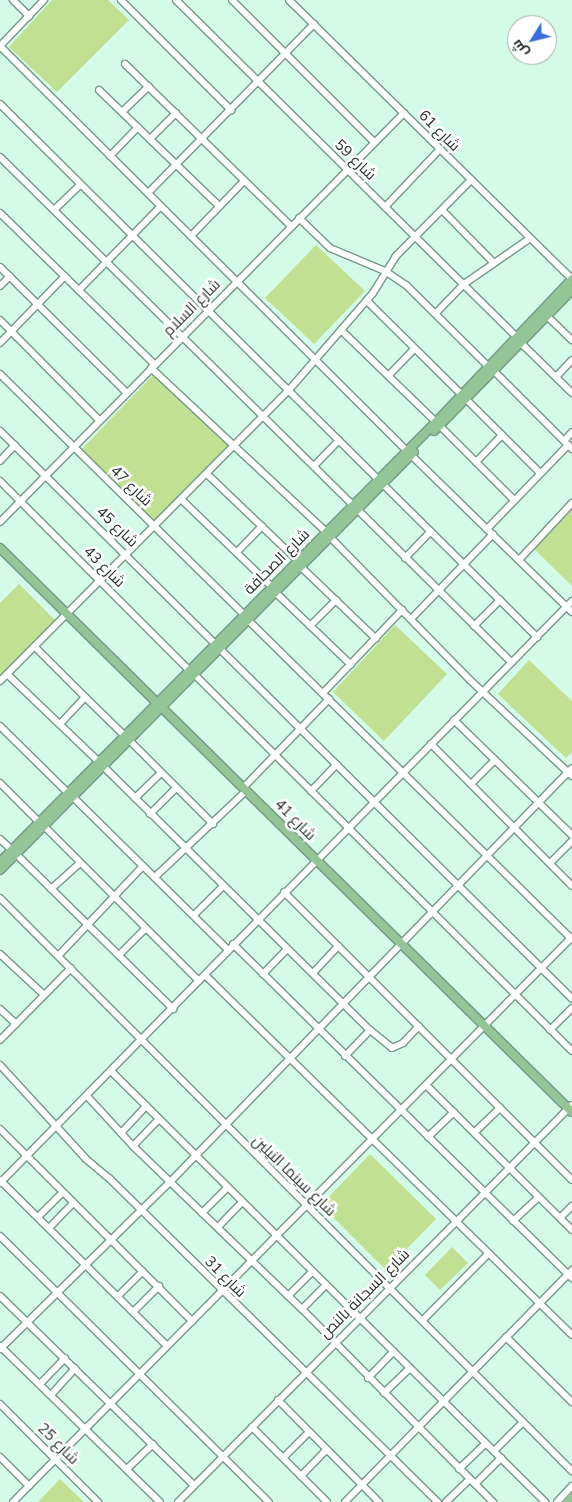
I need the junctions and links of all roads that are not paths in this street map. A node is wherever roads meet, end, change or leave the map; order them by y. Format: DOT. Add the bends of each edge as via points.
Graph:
graph roads {
  1 [pos="13,0"];
  2 [pos="44,0"];
  3 [pos="121,0"];
  4 [pos="176,0"];
  5 [pos="232,0"];
  6 [pos="289,0"];
  7 [pos="29,16"];
  8 [pos="314,24"];
  9 [pos="0,46"];
  10 [pos="286,54"];
  11 [pos="125,64"];
  12 [pos="258,82"];
  13 [pos="149,86"];
  14 [pos="99,90"];
  15 [pos="0,104"];
  16 [pos="230,110"];
  17 [pos="122,112"];
  18 [pos="176,113"];
  19 [pos="404,113"];
  20 [pos="138,127"];
  21 [pos="150,139"];
  22 [pos="202,139"];
  23 [pos="374,142"];
  24 [pos="440,149"];
  25 [pos="110,156"];
  26 [pos="0,157"];
  27 [pos="176,165"];
  28 [pos="346,170"];
  29 [pos="471,180"];
  30 [pos="244,181"];
  31 [pos="81,184"];
  32 [pos="148,193"];
  33 [pos="161,206"];
  34 [pos="219,206"];
  35 [pos="385,207"];
  36 [pos="54,210"];
  37 [pos="442,210"];
  38 [pos="0,212"];
  39 [pos="299,218"];
  40 [pos="291,226"];
  41 [pos="131,235"];
  42 [pos="191,236"];
  43 [pos="415,236"];
  44 [pos="529,239"];
  45 [pos="106,262"];
  46 [pos="493,262"];
  47 [pos="0,266"];
  48 [pos="385,271"];
  49 [pos="10,276"];
  50 [pos="65,276"];
  51 [pos="572,279"];
  52 [pos="237,281"];
  53 [pos="464,284"];
  54 [pos="0,286"];
  55 [pos="79,290"];
  56 [pos="572,290"];
  57 [pos="367,301"];
  58 [pos="38,304"];
  59 [pos="207,311"];
  60 [pos="437,312"];
  61 [pos="547,316"];
  62 [pos="0,320"];
  63 [pos="11,331"];
  64 [pos="342,331"];
  65 [pos="182,336"];
  66 [pos="519,340"];
  67 [pos="572,340"];
  68 [pos="0,342"];
  69 [pos="414,349"];
  70 [pos="317,360"];
  71 [pos="572,360"];
  72 [pos="153,366"];
  73 [pos="491,368"];
  74 [pos="0,374"];
  75 [pos="389,375"];
  76 [pos="556,377"];
  77 [pos="289,390"];
  78 [pos="126,393"];
  79 [pos="572,393"];
  80 [pos="464,397"];
  81 [pos="264,417"];
  82 [pos="99,420"];
  83 [pos="438,424"];
  84 [pos="0,431"];
  85 [pos="572,432"];
  86 [pos="502,435"];
  87 [pos="339,440"];
  88 [pos="568,445"];
  89 [pos="15,446"];
  90 [pos="73,447"];
  91 [pos="234,447"];
  92 [pos="409,453"];
  93 [pos="0,462"];
  94 [pos="476,462"];
  95 [pos="314,466"];
  96 [pos="540,473"];
  97 [pos="208,474"];
  98 [pos="45,475"];
  99 [pos="0,481"];
  100 [pos="381,481"];
  101 [pos="514,500"];
  102 [pos="20,501"];
  103 [pos="182,501"];
  104 [pos="572,503"];
  105 [pos="355,507"];
  106 [pos="0,522"];
  107 [pos="262,526"];
  108 [pos="155,527"];
  109 [pos="487,529"];
  110 [pos="431,531"];
  111 [pos="493,534"];
  112 [pos="328,535"];
  113 [pos="0,548"];
  114 [pos="237,552"];
  115 [pos="128,555"];
  116 [pos="405,558"];
  117 [pos="519,560"];
  118 [pos="299,564"];
  119 [pos="464,564"];
  120 [pos="101,582"];
  121 [pos="273,590"];
  122 [pos="438,590"];
  123 [pos="336,600"];
  124 [pos="500,600"];
  125 [pos="572,601"];
  126 [pos="569,609"];
  127 [pos="402,610"];
  128 [pos="67,615"];
  129 [pos="246,617"];
  130 [pos="411,618"];
  131 [pos="310,626"];
  132 [pos="474,626"];
  133 [pos="537,637"];
  134 [pos="376,639"];
  135 [pos="217,646"];
  136 [pos="34,647"];
  137 [pos="512,663"];
  138 [pos="351,665"];
  139 [pos="191,672"];
  140 [pos="7,674"];
  141 [pos="0,681"];
  142 [pos="484,691"];
  143 [pos="323,693"];
  144 [pos="85,698"];
  145 [pos="329,699"];
  146 [pos="160,704"];
  147 [pos="454,720"];
  148 [pos="60,724"];
  149 [pos="0,726"];
  150 [pos="301,728"];
  151 [pos="127,738"];
  152 [pos="431,744"];
  153 [pos="274,755"];
  154 [pos="495,760"];
  155 [pos="101,764"];
  156 [pos="337,764"];
  157 [pos="571,772"];
  158 [pos="161,773"];
  159 [pos="402,773"];
  160 [pos="471,784"];
  161 [pos="2,787"];
  162 [pos="176,788"];
  163 [pos="244,789"];
  164 [pos="312,791"];
  165 [pos="71,795"];
  166 [pos="135,798"];
  167 [pos="374,802"];
  168 [pos="539,802"];
  169 [pos="150,814"];
  170 [pos="42,824"];
  171 [pos="212,824"];
  172 [pos="514,827"];
  173 [pos="348,828"];
  174 [pos="572,835"];
  175 [pos="0,839"];
  176 [pos="572,841"];
  177 [pos="184,848"];
  178 [pos="14,852"];
  179 [pos="486,856"];
  180 [pos="316,860"];
  181 [pos="0,862"];
  182 [pos="80,863"];
  183 [pos="550,863"];
  184 [pos="143,866"];
  185 [pos="0,870"];
  186 [pos="155,877"];
  187 [pos="223,886"];
  188 [pos="457,886"];
  189 [pos="572,886"];
  190 [pos="50,889"];
  191 [pos="284,892"];
  192 [pos="114,896"];
  193 [pos="0,898"];
  194 [pos="431,912"];
  195 [pos="194,916"];
  196 [pos="257,919"];
  197 [pos="87,924"];
  198 [pos="146,928"];
  199 [pos="571,939"];
  200 [pos="400,943"];
  201 [pos="233,944"];
  202 [pos="338,946"];
  203 [pos="287,949"];
  204 [pos="228,950"];
  205 [pos="0,954"];
  206 [pos="59,955"];
  207 [pos="119,955"];
  208 [pos="71,968"];
  209 [pos="541,968"];
  210 [pos="313,973"];
  211 [pos="263,974"];
  212 [pos="205,975"];
  213 [pos="368,975"];
  214 [pos="199,981"];
  215 [pos="43,994"];
  216 [pos="515,995"];
  217 [pos="572,999"];
  218 [pos="343,1003"];
  219 [pos="572,1008"];
  220 [pos="0,1009"];
  221 [pos="173,1009"];
  222 [pos="16,1024"];
  223 [pos="419,1026"];
  224 [pos="483,1026"];
  225 [pos="318,1028"];
  226 [pos="370,1030"];
  227 [pos="550,1030"];
  228 [pos="0,1040"];
  229 [pos="142,1040"];
  230 [pos="572,1051"];
  231 [pos="346,1056"];
  232 [pos="288,1058"];
  233 [pos="452,1059"];
  234 [pos="0,1065"];
  235 [pos="111,1071"];
  236 [pos="426,1085"];
  237 [pos="87,1096"];
  238 [pos="146,1106"];
  239 [pos="500,1108"];
  240 [pos="571,1108"];
  241 [pos="401,1110"];
  242 [pos="454,1112"];
  243 [pos="159,1120"];
  244 [pos="223,1124"];
  245 [pos="59,1125"];
  246 [pos="0,1129"];
  247 [pos="475,1132"];
  248 [pos="121,1133"];
  249 [pos="428,1137"];
  250 [pos="371,1140"];
  251 [pos="534,1143"];
  252 [pos="133,1146"];
  253 [pos="194,1156"];
  254 [pos="28,1157"];
  255 [pos="509,1168"];
  256 [pos="572,1180"];
  257 [pos="1,1181"];
  258 [pos="170,1182"];
  259 [pos="226,1189"];
  260 [pos="62,1193"];
  261 [pos="484,1193"];
  262 [pos="539,1197"];
  263 [pos="73,1203"];
  264 [pos="241,1203"];
  265 [pos="307,1206"];
  266 [pos="572,1206"];
  267 [pos="141,1210"];
  268 [pos="202,1213"];
  269 [pos="39,1216"];
  270 [pos="560,1218"];
  271 [pos="454,1222"];
  272 [pos="514,1222"];
  273 [pos="50,1226"];
  274 [pos="218,1227"];
  275 [pos="572,1230"];
  276 [pos="0,1236"];
  277 [pos="276,1237"];
  278 [pos="110,1238"];
  279 [pos="487,1255"];
  280 [pos="252,1262"];
  281 [pos="85,1264"];
  282 [pos="143,1271"];
  283 [pos="312,1272"];
  284 [pos="571,1274"];
  285 [pos="326,1285"];
  286 [pos="159,1286"];
  287 [pos="390,1287"];
  288 [pos="222,1292"];
  289 [pos="56,1293"];
  290 [pos="0,1296"];
  291 [pos="118,1296"];
  292 [pos="288,1296"];
  293 [pos="539,1303"];
  294 [pos="302,1309"];
  295 [pos="133,1312"];
  296 [pos="360,1317"];
  297 [pos="423,1320"];
  298 [pos="192,1321"];
  299 [pos="26,1322"];
  300 [pos="572,1335"];
  301 [pos="506,1337"];
  302 [pos="334,1344"];
  303 [pos="167,1346"];
  304 [pos="1,1347"];
  305 [pos="394,1351"];
  306 [pos="65,1358"];
  307 [pos="75,1368"];
  308 [pos="410,1368"];
  309 [pos="472,1370"];
  310 [pos="306,1372"];
  311 [pos="138,1375"];
  312 [pos="368,1378"];
  313 [pos="40,1384"];
  314 [pos="384,1394"];
  315 [pos="51,1395"];
  316 [pos="278,1400"];
  317 [pos="443,1401"];
  318 [pos="572,1402"];
  319 [pos="112,1403"];
  320 [pos="0,1404"];
  321 [pos="523,1422"];
  322 [pos="252,1427"];
  323 [pos="418,1427"];
  324 [pos="86,1429"];
  325 [pos="309,1432"];
  326 [pos="486,1443"];
  327 [pos="152,1444"];
  328 [pos="326,1449"];
  329 [pos="494,1451"];
  330 [pos="223,1456"];
  331 [pos="391,1456"];
  332 [pos="0,1457"];
  333 [pos="283,1458"];
  334 [pos="501,1458"];
  335 [pos="55,1460"];
  336 [pos="459,1468"];
  337 [pos="127,1470"];
  338 [pos="572,1471"];
  339 [pos="301,1476"];
  340 [pos="472,1482"];
  341 [pos="362,1484"];
  342 [pos="194,1485"];
  343 [pos="29,1486"];
  344 [pos="572,1486"];
  345 [pos="572,1497"];
  346 [pos="13,1502"];
  347 [pos="98,1502"];
  348 [pos="160,1502"];
  349 [pos="178,1502"];
  350 [pos="269,1502"];
  351 [pos="327,1502"];
  352 [pos="345,1502"];
  353 [pos="379,1502"];
  354 [pos="438,1502"];
  355 [pos="446,1502"];
  356 [pos="492,1502"];
  357 [pos="545,1502"];
  358 [pos="556,1502"];
  359 [pos="567,1502"];
  1 -- 7 [label="street"];
  2 -- 7 [label="street"];
  3 -- 16 [label="street"];
  4 -- 12 [label="street, شارع 59"];
  5 -- 10 [label="street"];
  6 -- 8 [label="street, شارع 61"];
  7 -- 9 [label="street"];
  8 -- 10 [label="street"];
  8 -- 19 [label="street, شارع 61"];
  9 -- 25 [label="street"];
  10 -- 12 [label="street"];
  10 -- 23 [label="street"];
  11 -- 13 [label="street"];
  12 -- 16 [label="street"];
  12 -- 28 [label="street, شارع 59"];
  13 -- 17 [label="street"];
  13 -- 18 [label="street"];
  14 -- 17 [label="street"];
  15 -- 31 [label="street"];
  16 -- 22 [label="street"];
  17 -- 20 [label="street"];
  18 -- 21 [label="street"];
  18 -- 22 [label="street"];
  19 -- 23 [label="street, شارع السلام"];
  19 -- 24 [label="street, شارع 61"];
  20 -- 21 [label="street"];
  20 -- 25 [label="street"];
  21 -- 27 [label="street"];
  22 -- 27 [label="street"];
  22 -- 30 [label="street"];
  23 -- 28 [label="street, شارع السلام"];
  24 -- 29 [label="street, شارع 61"];
  24 -- 35 [label="street"];
  25 -- 32 [label="street"];
  26 -- 36 [label="street"];
  27 -- 32 [label="street"];
  27 -- 34 [label="street"];
  28 -- 35 [label="street, شارع 59"];
  28 -- 39 [label="street, شارع السلام"];
  29 -- 37 [label="street"];
  29 -- 44 [label="street, شارع 61"];
  30 -- 34 [label="street"];
  30 -- 40 [label="street"];
  31 -- 36 [label="street"];
  31 -- 41 [label="street"];
  32 -- 33 [label="street"];
  33 -- 41 [label="street"];
  33 -- 42 [label="street"];
  34 -- 42 [label="street"];
  35 -- 43 [label="street, شارع 59"];
  36 -- 45 [label="street"];
  37 -- 43 [label="street"];
  37 -- 46 [label="street"];
  38 -- 50 [label="street"];
  39 -- 40 [label="street, شارع السلام"];
  39 -- 48 [label="street" via="330,248"];
  40 -- 52 [label="street, شارع السلام"];
  41 -- 45 [label="street"];
  41 -- 59 [label="street"];
  42 -- 52 [label="street"];
  43 -- 48 [label="street"];
  43 -- 53 [label="street, شارع 59"];
  44 -- 46 [label="street"];
  44 -- 51 [label="street, شارع 61"];
  45 -- 55 [label="street"];
  45 -- 65 [label="street"];
  46 -- 53 [label="street"];
  47 -- 49 [label="street"];
  48 -- 57 [label="street"];
  48 -- 60 [label="street" via="406,284"];
  49 -- 54 [label="street"];
  49 -- 58 [label="street"];
  50 -- 55 [label="street"];
  50 -- 58 [label="street"];
  51 -- 66 [label="main road, شارع الصحافة"];
  52 -- 59 [label="street, شارع السلام"];
  52 -- 70 [label="street"];
  53 -- 60 [label="street"];
  53 -- 66 [label="street, شارع 59"];
  55 -- 72 [label="street"];
  56 -- 61 [label="main road, شارع الصحافة"];
  57 -- 64 [label="street"];
  57 -- 69 [label="street"];
  58 -- 63 [label="street"];
  58 -- 78 [label="street"];
  59 -- 65 [label="street, شارع السلام"];
  59 -- 77 [label="street"];
  60 -- 73 [label="street"];
  61 -- 66 [label="main road, شارع الصحافة"];
  61 -- 67 [label="street"];
  62 -- 63 [label="street"];
  63 -- 68 [label="street"];
  63 -- 82 [label="street"];
  64 -- 70 [label="street"];
  64 -- 75 [label="street"];
  65 -- 72 [label="street, شارع السلام"];
  65 -- 81 [label="street"];
  66 -- 73 [label="main road, شارع الصحافة"];
  66 -- 76 [label="street, شارع 59"];
  69 -- 75 [label="street"];
  69 -- 80 [label="street"];
  70 -- 77 [label="street"];
  70 -- 92 [label="street"];
  71 -- 76 [label="street"];
  72 -- 78 [label="street, شارع السلام"];
  72 -- 91 [label="street"];
  73 -- 80 [label="main road, شارع الصحافة"];
  73 -- 88 [label="street"];
  74 -- 90 [label="street, شارع 47"];
  75 -- 83 [label="street"];
  76 -- 79 [label="street, شارع 59"];
  77 -- 81 [label="street"];
  77 -- 87 [label="street"];
  78 -- 82 [label="street, شارع السلام"];
  80 -- 83 [label="main road, شارع الصحافة"];
  80 -- 86 [label="street"];
  81 -- 91 [label="street"];
  81 -- 95 [label="street"];
  82 -- 90 [label="street, شارع السلام"];
  83 -- 92 [label="main road, شارع الصحافة"];
  83 -- 94 [label="street"];
  84 -- 89 [label="street, شارع 45"];
  85 -- 88 [label="street"];
  86 -- 94 [label="street"];
  86 -- 96 [label="street"];
  87 -- 95 [label="street"];
  87 -- 100 [label="street"];
  88 -- 96 [label="street"];
  89 -- 93 [label="street"];
  89 -- 98 [label="street, شارع 45"];
  90 -- 98 [label="street, شارع السلام"];
  90 -- 108 [label="street, شارع 47"];
  91 -- 97 [label="street"];
  91 -- 112 [label="street"];
  92 -- 100 [label="main road, شارع الصحافة"];
  92 -- 109 [label="street"];
  94 -- 101 [label="street"];
  95 -- 105 [label="street"];
  96 -- 101 [label="street"];
  97 -- 103 [label="street"];
  97 -- 107 [label="street"];
  98 -- 102 [label="street, شارع السلام"];
  98 -- 115 [label="street, شارع 45"];
  99 -- 102 [label="street, شارع 43"];
  100 -- 105 [label="main road, شارع الصحافة"];
  100 -- 110 [label="street"];
  101 -- 109 [label="street"];
  102 -- 106 [label="street, شارع السلام"];
  102 -- 120 [label="street, شارع 43"];
  103 -- 108 [label="street"];
  103 -- 114 [label="street"];
  104 -- 117 [label="street"];
  105 -- 112 [label="main road, شارع الصحافة"];
  105 -- 116 [label="street"];
  107 -- 114 [label="street"];
  107 -- 118 [label="street"];
  108 -- 115 [label="street"];
  108 -- 129 [label="street, شارع 47"];
  109 -- 111 [label="street"];
  110 -- 116 [label="street"];
  110 -- 119 [label="street"];
  111 -- 117 [label="street"];
  111 -- 119 [label="street"];
  112 -- 118 [label="main road, شارع الصحافة"];
  112 -- 127 [label="street"];
  113 -- 128 [label="main road, شارع 41"];
  114 -- 121 [label="street"];
  115 -- 120 [label="street"];
  115 -- 135 [label="street, شارع 45"];
  116 -- 122 [label="street"];
  117 -- 126 [label="street"];
  118 -- 121 [label="main road, شارع الصحافة"];
  118 -- 123 [label="street"];
  119 -- 122 [label="street"];
  119 -- 124 [label="street"];
  120 -- 128 [label="street"];
  120 -- 139 [label="street, شارع 43"];
  121 -- 129 [label="main road, شارع الصحافة"];
  121 -- 131 [label="street"];
  122 -- 130 [label="street"];
  122 -- 132 [label="street"];
  123 -- 131 [label="street"];
  123 -- 134 [label="street"];
  124 -- 132 [label="street"];
  124 -- 133 [label="street"];
  125 -- 126 [label="street"];
  126 -- 133 [label="street"];
  127 -- 130 [label="street"];
  127 -- 134 [label="street"];
  128 -- 136 [label="street"];
  128 -- 146 [label="main road, شارع 41"];
  129 -- 135 [label="main road, شارع الصحافة"];
  129 -- 143 [label="street, شارع 47"];
  130 -- 142 [label="street"];
  131 -- 138 [label="street"];
  132 -- 137 [label="street"];
  133 -- 137 [label="street"];
  134 -- 138 [label="street"];
  135 -- 139 [label="main road, شارع الصحافة"];
  135 -- 150 [label="street, شارع 45"];
  136 -- 140 [label="street"];
  136 -- 144 [label="street"];
  137 -- 142 [label="street"];
  138 -- 143 [label="street"];
  139 -- 146 [label="main road, شارع الصحافة"];
  139 -- 153 [label="street, شارع 43"];
  140 -- 141 [label="street"];
  140 -- 148 [label="street"];
  142 -- 147 [label="street"];
  142 -- 157 [label="street"];
  143 -- 145 [label="street, شارع 47"];
  144 -- 148 [label="street"];
  144 -- 151 [label="street"];
  145 -- 150 [label="street"];
  145 -- 159 [label="street, شارع 47"];
  146 -- 151 [label="main road, شارع الصحافة"];
  146 -- 163 [label="main road, شارع 41"];
  147 -- 152 [label="street"];
  147 -- 154 [label="street"];
  148 -- 155 [label="street"];
  149 -- 165 [label="street"];
  150 -- 153 [label="street"];
  150 -- 156 [label="street, شارع 45"];
  151 -- 155 [label="main road, شارع الصحافة"];
  151 -- 158 [label="street"];
  152 -- 159 [label="street"];
  152 -- 160 [label="street"];
  153 -- 163 [label="street"];
  153 -- 164 [label="street, شارع 43"];
  154 -- 160 [label="street"];
  154 -- 168 [label="street"];
  155 -- 165 [label="main road, شارع الصحافة"];
  155 -- 166 [label="street"];
  156 -- 164 [label="street"];
  156 -- 167 [label="street, شارع 45"];
  157 -- 168 [label="street"];
  158 -- 162 [label="street"];
  158 -- 166 [label="street"];
  159 -- 167 [label="street"];
  159 -- 179 [label="street, شارع 47"];
  160 -- 172 [label="street"];
  161 -- 170 [label="street"];
  162 -- 169 [label="street"];
  162 -- 171 [label="street"];
  163 -- 171 [label="street"];
  163 -- 180 [label="main road, شارع 41"];
  164 -- 173 [label="street, شارع 43"];
  165 -- 170 [label="main road, شارع الصحافة"];
  165 -- 184 [label="street"];
  166 -- 169 [label="street"];
  167 -- 173 [label="street"];
  167 -- 188 [label="street, شارع 45"];
  168 -- 172 [label="street"];
  168 -- 174 [label="street"];
  169 -- 177 [label="street"];
  170 -- 178 [label="main road, شارع الصحافة"];
  170 -- 182 [label="street"];
  171 -- 177 [label="street"];
  172 -- 179 [label="street"];
  172 -- 183 [label="street"];
  173 -- 180 [label="street"];
  173 -- 194 [label="street, شارع 43"];
  175 -- 178 [label="street"];
  176 -- 183 [label="street"];
  177 -- 186 [label="street"];
  177 -- 187 [label="street"];
  178 -- 181 [label="main road, شارع الصحافة"];
  178 -- 185 [label="main road, شارع الصحافة"];
  178 -- 190 [label="street"];
  179 -- 188 [label="street"];
  179 -- 199 [label="street, شارع 47"];
  180 -- 191 [label="street"];
  180 -- 200 [label="main road, شارع 41"];
  182 -- 190 [label="street"];
  182 -- 192 [label="street"];
  183 -- 189 [label="street"];
  184 -- 186 [label="street"];
  184 -- 192 [label="street"];
  186 -- 195 [label="street"];
  187 -- 195 [label="street"];
  187 -- 196 [label="street"];
  188 -- 194 [label="street"];
  188 -- 209 [label="street, شارع 45"];
  190 -- 197 [label="street"];
  191 -- 196 [label="street"];
  191 -- 202 [label="street"];
  192 -- 197 [label="street"];
  192 -- 198 [label="street"];
  193 -- 206 [label="street, شارع سينما النيلين"];
  194 -- 200 [label="street"];
  194 -- 216 [label="street, شارع 43"];
  195 -- 204 [label="street"];
  196 -- 201 [label="street"];
  196 -- 203 [label="street"];
  197 -- 206 [label="street"];
  197 -- 207 [label="street"];
  198 -- 207 [label="street"];
  198 -- 214 [label="street"];
  199 -- 209 [label="street"];
  200 -- 213 [label="street"];
  200 -- 224 [label="main road, شارع 41"];
  201 -- 204 [label="street"];
  201 -- 211 [label="street"];
  202 -- 210 [label="street"];
  202 -- 213 [label="street"];
  203 -- 210 [label="street"];
  203 -- 211 [label="street"];
  204 -- 212 [label="street"];
  205 -- 215 [label="street"];
  206 -- 208 [label="street, شارع سينما النيلين"];
  207 -- 221 [label="street"];
  208 -- 215 [label="street"];
  208 -- 229 [label="street, شارع سينما النيلين"];
  209 -- 216 [label="street"];
  209 -- 217 [label="street, شارع 45"];
  210 -- 218 [label="street"];
  211 -- 225 [label="street"];
  212 -- 214 [label="street"];
  212 -- 232 [label="street"];
  213 -- 218 [label="street"];
  213 -- 223 [label="street"];
  214 -- 221 [label="street"];
  215 -- 222 [label="street"];
  216 -- 224 [label="street"];
  216 -- 227 [label="street, شارع 43"];
  218 -- 225 [label="street"];
  218 -- 226 [label="street"];
  219 -- 227 [label="street"];
  220 -- 222 [label="street"];
  221 -- 229 [label="street"];
  222 -- 228 [label="street"];
  223 -- 226 [label="street" via="404,1044 392,1048"];
  223 -- 233 [label="street"];
  224 -- 233 [label="street"];
  224 -- 240 [label="main road, شارع 41"];
  225 -- 231 [label="street"];
  225 -- 232 [label="street"];
  226 -- 231 [label="street"];
  227 -- 230 [label="street, شارع 43"];
  229 -- 235 [label="street"];
  229 -- 244 [label="street, شارع سينما النيلين"];
  231 -- 241 [label="street"];
  232 -- 244 [label="street"];
  232 -- 250 [label="street"];
  233 -- 236 [label="street"];
  233 -- 239 [label="street"];
  234 -- 245 [label="street, شارع 31"];
  235 -- 237 [label="street"];
  235 -- 238 [label="street"];
  236 -- 241 [label="street"];
  236 -- 242 [label="street"];
  237 -- 245 [label="street"];
  237 -- 248 [label="street"];
  238 -- 243 [label="street"];
  238 -- 248 [label="street"];
  239 -- 247 [label="street"];
  239 -- 251 [label="street"];
  240 -- 251 [label="street, شارع السجانة بالنص"];
  241 -- 249 [label="street"];
  241 -- 250 [label="street"];
  242 -- 247 [label="street"];
  242 -- 249 [label="street"];
  243 -- 252 [label="street"];
  243 -- 253 [label="street"];
  244 -- 253 [label="street"];
  244 -- 265 [label="street, شارع سينما النيلين"];
  245 -- 254 [label="street"];
  245 -- 267 [label="street, شارع 31" via="86,1158"];
  246 -- 254 [label="street"];
  247 -- 255 [label="street"];
  248 -- 252 [label="street"];
  249 -- 261 [label="street"];
  250 -- 265 [label="street"];
  250 -- 271 [label="street"];
  251 -- 255 [label="street, شارع السجانة بالنص"];
  251 -- 256 [label="street"];
  252 -- 258 [label="street"];
  253 -- 258 [label="street"];
  253 -- 259 [label="street"];
  254 -- 257 [label="street"];
  254 -- 260 [label="street"];
  255 -- 261 [label="street, شارع السجانة بالنص"];
  255 -- 262 [label="street"];
  257 -- 269 [label="street"];
  258 -- 267 [label="street"];
  258 -- 268 [label="street"];
  259 -- 264 [label="street"];
  259 -- 268 [label="street"];
  260 -- 263 [label="street"];
  260 -- 269 [label="street"];
  261 -- 271 [label="street, شارع السجانة بالنص"];
  261 -- 272 [label="street"];
  262 -- 270 [label="street"];
  262 -- 272 [label="street"];
  263 -- 273 [label="street"];
  263 -- 278 [label="street"];
  264 -- 274 [label="street"];
  264 -- 277 [label="street"];
  265 -- 277 [label="street"];
  265 -- 287 [label="street, شارع سينما النيلين"];
  266 -- 270 [label="street"];
  267 -- 278 [label="street"];
  267 -- 288 [label="street, شارع 31"];
  268 -- 274 [label="street"];
  269 -- 273 [label="street"];
  270 -- 275 [label="street"];
  271 -- 279 [label="street"];
  271 -- 287 [label="street, شارع السجانة بالنص"];
  272 -- 284 [label="street"];
  273 -- 281 [label="street"];
  274 -- 280 [label="street"];
  276 -- 289 [label="street"];
  277 -- 280 [label="street"];
  277 -- 283 [label="street"];
  278 -- 281 [label="street"];
  278 -- 282 [label="street"];
  279 -- 293 [label="street"];
  279 -- 297 [label="street"];
  280 -- 288 [label="street"];
  280 -- 292 [label="street"];
  281 -- 289 [label="street"];
  281 -- 291 [label="street"];
  282 -- 286 [label="street"];
  282 -- 291 [label="street"];
  283 -- 285 [label="street"];
  283 -- 292 [label="street"];
  284 -- 293 [label="street"];
  285 -- 294 [label="street"];
  285 -- 296 [label="street"];
  286 -- 295 [label="street"];
  286 -- 298 [label="street"];
  287 -- 296 [label="street, شارع السجانة بالنص"];
  287 -- 297 [label="street, شارع سينما النيلين"];
  288 -- 298 [label="street"];
  288 -- 310 [label="street, شارع 31"];
  289 -- 299 [label="street"];
  289 -- 311 [label="street"];
  290 -- 299 [label="street"];
  291 -- 295 [label="street"];
  292 -- 294 [label="street"];
  293 -- 300 [label="street"];
  293 -- 301 [label="street"];
  294 -- 302 [label="street"];
  295 -- 303 [label="street"];
  296 -- 302 [label="street, شارع السجانة بالنص"];
  296 -- 305 [label="street"];
  297 -- 309 [label="street, شارع سينما النيلين"];
  298 -- 303 [label="street"];
  299 -- 304 [label="street"];
  299 -- 306 [label="street"];
  301 -- 309 [label="street"];
  301 -- 318 [label="street"];
  302 -- 310 [label="street, شارع السجانة بالنص"];
  302 -- 312 [label="street"];
  303 -- 311 [label="street"];
  304 -- 313 [label="street"];
  305 -- 308 [label="street"];
  305 -- 312 [label="street"];
  306 -- 307 [label="street"];
  306 -- 313 [label="street"];
  307 -- 315 [label="street"];
  307 -- 319 [label="street"];
  308 -- 314 [label="street"];
  308 -- 317 [label="street"];
  309 -- 317 [label="street"];
  309 -- 321 [label="street, شارع سينما النيلين"];
  310 -- 316 [label="street, شارع السجانة بالنص"];
  310 -- 331 [label="street, شارع 31"];
  311 -- 319 [label="street"];
  311 -- 330 [label="street"];
  312 -- 314 [label="street"];
  313 -- 315 [label="street"];
  314 -- 323 [label="street"];
  315 -- 324 [label="street"];
  316 -- 322 [label="street, شارع السجانة بالنص"];
  316 -- 325 [label="street"];
  317 -- 323 [label="street"];
  317 -- 326 [label="street"];
  319 -- 324 [label="street"];
  319 -- 327 [label="street"];
  320 -- 335 [label="street, شارع 25"];
  321 -- 329 [label="street"];
  321 -- 338 [label="street, شارع سينما النيلين"];
  322 -- 330 [label="street, شارع السجانة بالنص"];
  322 -- 333 [label="street"];
  323 -- 331 [label="street"];
  323 -- 336 [label="street"];
  324 -- 335 [label="street"];
  324 -- 337 [label="street"];
  325 -- 328 [label="street"];
  325 -- 333 [label="street"];
  326 -- 329 [label="street"];
  326 -- 336 [label="street"];
  327 -- 337 [label="street"];
  327 -- 342 [label="street"];
  328 -- 339 [label="street"];
  328 -- 341 [label="street"];
  329 -- 334 [label="street"];
  330 -- 342 [label="street, شارع السجانة بالنص"];
  330 -- 350 [label="street"];
  331 -- 341 [label="street"];
  331 -- 354 [label="street, شارع 31"];
  332 -- 343 [label="street"];
  333 -- 339 [label="street"];
  334 -- 340 [label="street"];
  334 -- 357 [label="street"];
  335 -- 343 [label="street"];
  335 -- 347 [label="street, شارع 25"];
  336 -- 340 [label="street"];
  337 -- 348 [label="street"];
  339 -- 351 [label="street"];
  340 -- 355 [label="street"];
  340 -- 356 [label="street"];
  341 -- 352 [label="street"];
  341 -- 353 [label="street"];
  342 -- 349 [label="street, شارع السجانة بالنص"];
  343 -- 346 [label="street"];
  344 -- 358 [label="street"];
  345 -- 359 [label="main road"];
}
